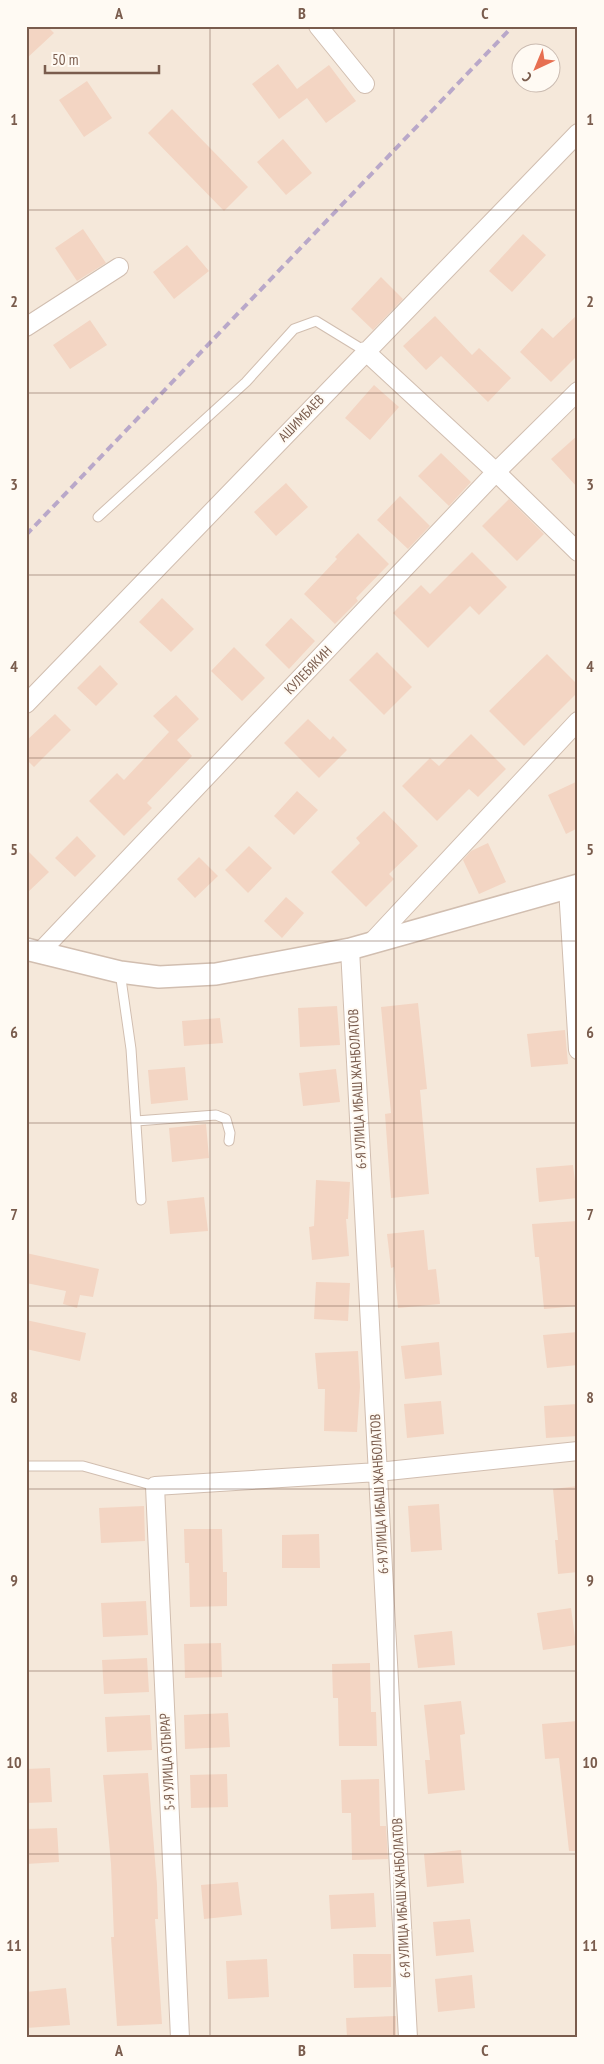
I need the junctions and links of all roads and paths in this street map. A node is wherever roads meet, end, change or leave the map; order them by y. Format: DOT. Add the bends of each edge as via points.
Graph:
graph roads {
  1 [pos="318,26"];
  2 [pos="364,84"];
  3 [pos="578,133"];
  4 [pos="119,267"];
  5 [pos="26,327"];
  6 [pos="365,351"];
  7 [pos="578,391"];
  8 [pos="496,472"];
  9 [pos="98,517"];
  10 [pos="578,552"];
  11 [pos="26,704"];
  12 [pos="578,722"];
  13 [pos="573,887"];
  14 [pos="360,947"];
  15 [pos="33,951"];
  16 [pos="120,972"];
  17 [pos="578,1050"];
  18 [pos="136,1121"];
  19 [pos="229,1142"];
  20 [pos="141,1200"];
  21 [pos="578,1451"];
  22 [pos="26,1466"];
  23 [pos="378,1472"];
  24 [pos="155,1486"];
  25 [pos="180,2038"];
  26 [pos="408,2038"];
  1 -- 2 [label="street"];
  3 -- 6 [label="street, АШИМБАЕВ"];
  4 -- 5 [label="street"];
  6 -- 8 [label="street"];
  6 -- 9 [label="lane" via="316,321 294,329 246,382"];
  6 -- 11 [label="street, АШИМБАЕВ"];
  7 -- 8 [label="street, КУЛЕБЯКИН"];
  8 -- 10 [label="street"];
  8 -- 15 [label="street, КУЛЕБЯКИН"];
  12 -- 14 [label="street"];
  13 -- 14 [label="street"];
  13 -- 17 [label="street"];
  14 -- 16 [label="street" via="216,974 159,976"];
  14 -- 23 [label="street, 6-Я УЛИЦА ИБАШ ЖАНБОЛАТОВ"];
  15 -- 16 [label="street"];
  16 -- 18 [label="lane" via="131,1049"];
  18 -- 19 [label="lane" via="216,1115 226,1119"];
  18 -- 20 [label="lane"];
  21 -- 23 [label="street"];
  22 -- 24 [label="lane" via="83,1466"];
  23 -- 24 [label="street"];
  23 -- 26 [label="street, 6-Я УЛИЦА ИБАШ ЖАНБОЛАТОВ"];
  24 -- 25 [label="street, 5-Я УЛИЦА ОТЫРАР"];
}
